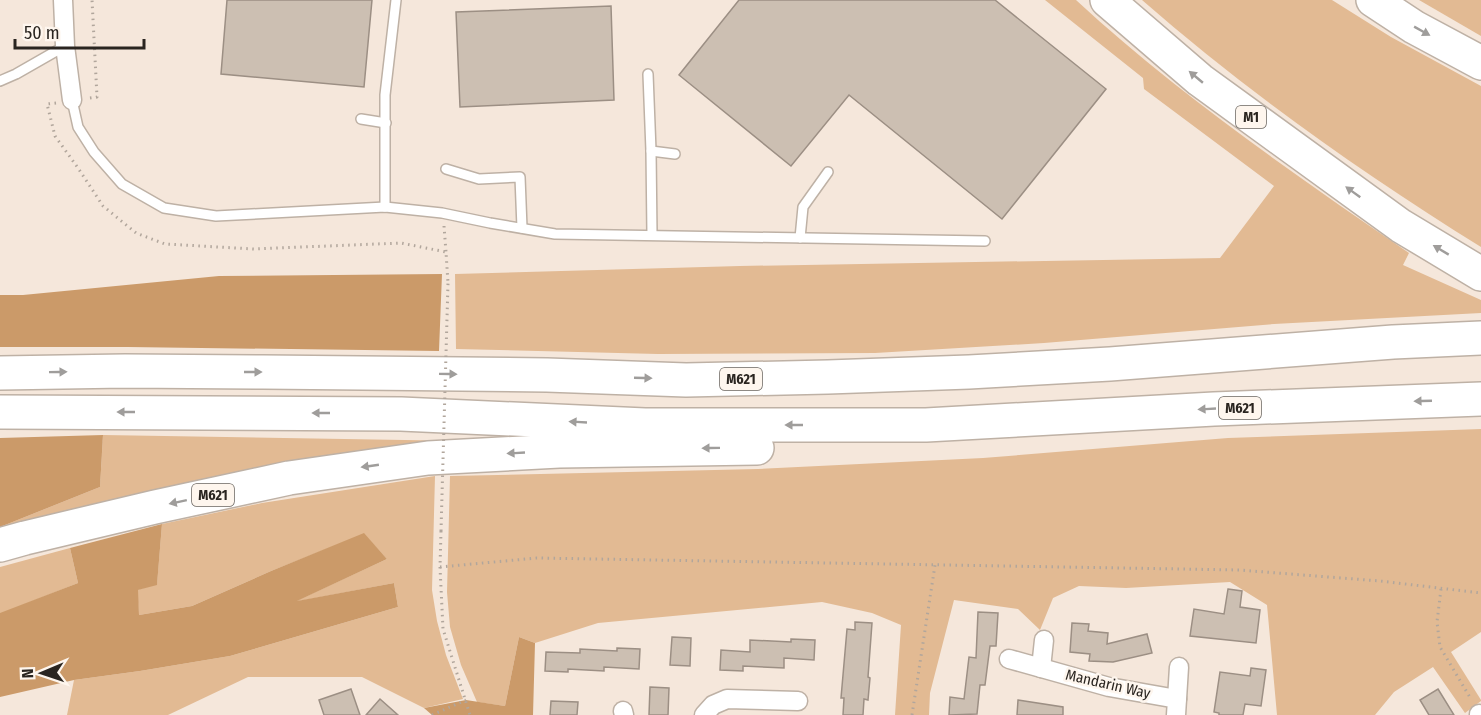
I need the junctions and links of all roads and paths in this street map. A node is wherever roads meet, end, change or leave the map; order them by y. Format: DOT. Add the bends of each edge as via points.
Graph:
graph roads {
  1 [pos="63,0"];
  2 [pos="92,0"];
  3 [pos="396,0"];
  4 [pos="1107,0"];
  5 [pos="1373,0"];
  6 [pos="66,46"];
  7 [pos="1481,63"];
  8 [pos="648,74"];
  9 [pos="0,81"];
  10 [pos="72,100"];
  11 [pos="361,118"];
  12 [pos="386,123"];
  13 [pos="651,150"];
  14 [pos="675,154"];
  15 [pos="446,169"];
  16 [pos="828,172"];
  17 [pos="385,207"];
  18 [pos="442,213"];
  19 [pos="522,228"];
  20 [pos="652,235"];
  21 [pos="800,238"];
  22 [pos="985,241"];
  23 [pos="446,252"];
  24 [pos="1481,274"];
  25 [pos="448,284"];
  26 [pos="1481,338"];
  27 [pos="0,373"];
  28 [pos="1481,399"];
  29 [pos="0,412"];
  30 [pos="999,422"];
  31 [pos="0,545"];
  32 [pos="934,565"];
  33 [pos="440,567"];
  34 [pos="1441,588"];
  35 [pos="1481,592"];
  36 [pos="1044,640"];
  37 [pos="1009,659"];
  38 [pos="1041,668"];
  39 [pos="1179,668"];
  40 [pos="466,700"];
  41 [pos="798,701"];
  42 [pos="1176,707"];
  43 [pos="432,715"];
  44 [pos="470,715"];
  45 [pos="704,715"];
  46 [pos="912,715"];
  47 [pos="1479,715"];
  1 -- 6 [label="street"];
  2 -- 10 [label="path" via="98,96"];
  3 -- 12 [label="lane"];
  24 -- 4 [label="highway, M1, one-way" via="1401,226 1200,80"];
  5 -- 7 [label="highway, one-way"];
  6 -- 9 [label="lane"];
  6 -- 10 [label="street"];
  8 -- 13 [label="lane"];
  10 -- 17 [label="lane" via="78,127 94,152 122,184 164,208 216,216"];
  11 -- 12 [label="lane"];
  12 -- 17 [label="lane"];
  13 -- 14 [label="lane"];
  13 -- 20 [label="lane"];
  15 -- 19 [label="lane" via="479,179 520,177"];
  16 -- 21 [label="lane" via="803,207"];
  17 -- 18 [label="lane"];
  18 -- 19 [label="lane"];
  18 -- 23 [label="path"];
  19 -- 20 [label="lane" via="555,234"];
  20 -- 21 [label="lane"];
  21 -- 22 [label="lane"];
  25 -- 33 [label="path, bridge"];
  27 -- 26 [label="highway, M621, one-way" via="263,372 686,380 828,377 1110,364"];
  28 -- 30 [label="highway, M621, one-way"];
  30 -- 29 [label="highway, M621, one-way" via="645,425 401,414"];
  30 -- 31 [label="highway, M621, one-way" via="798,447 559,451 428,458 290,478"];
  32 -- 33 [label="path" via="537,558"];
  32 -- 34 [label="path" via="1239,570"];
  32 -- 46 [label="path"];
  33 -- 40 [label="path" via="443,629"];
  34 -- 35 [label="path"];
  34 -- 47 [label="path" via="1437,622 1440,647"];
  36 -- 38 [label="street"];
  37 -- 38 [label="street, Mandarin Way"];
  38 -- 42 [label="street, Mandarin Way"];
  39 -- 42 [label="street, Mandarin Way"];
  40 -- 43 [label="path"];
  40 -- 44 [label="path"];
  41 -- 45 [label="street" via="727,699 713,705"];
}
